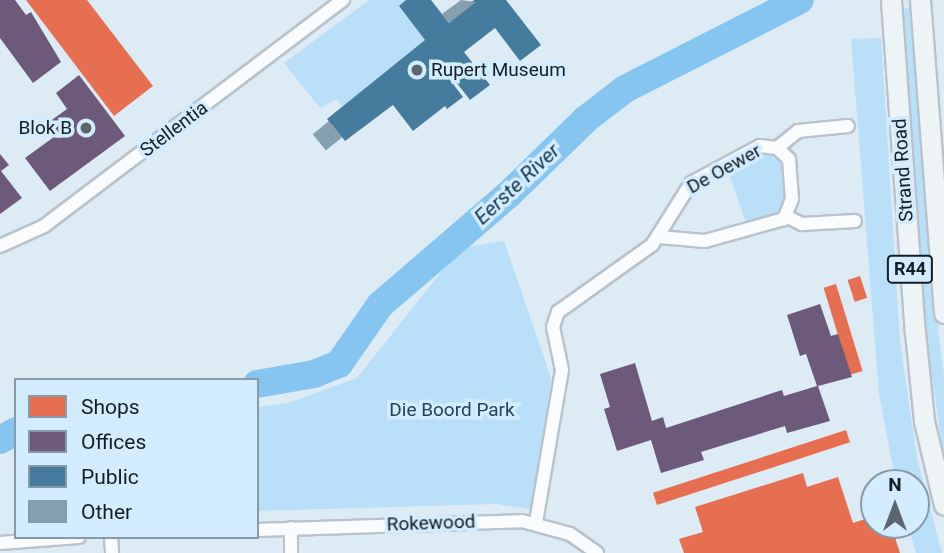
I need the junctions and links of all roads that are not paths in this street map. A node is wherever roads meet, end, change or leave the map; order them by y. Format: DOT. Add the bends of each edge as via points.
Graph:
graph roads {
  1 [pos="343,0"];
  2 [pos="891,0"];
  3 [pos="920,0"];
  4 [pos="848,126"];
  5 [pos="777,148"];
  6 [pos="786,216"];
  7 [pos="855,221"];
  8 [pos="659,237"];
  9 [pos="0,246"];
  10 [pos="944,313"];
  11 [pos="944,505"];
  12 [pos="537,522"];
  13 [pos="291,528"];
  14 [pos="259,530"];
  15 [pos="53,539"];
  16 [pos="0,543"];
  17 [pos="291,553"];
  18 [pos="597,553"];
  1 -- 9 [label="street, Stellentia" via="44,226"];
  2 -- 11 [label="main road, Strand Road / R44" via="915,332 925,421"];
  3 -- 10 [label="main road, Strand Road / R44"];
  4 -- 5 [label="street" via="798,131"];
  5 -- 6 [label="street, De Oewer" via="792,169 792,199"];
  5 -- 8 [label="street, De Oewer" via="760,146 691,183 681,192"];
  6 -- 7 [label="street" via="802,224"];
  6 -- 8 [label="street" via="777,223 716,240"];
  8 -- 12 [label="street, De Oewer" via="563,307 554,320 562,370"];
  12 -- 13 [label="street, Rokewood"];
  12 -- 18 [label="street, Rokewood" via="570,534"];
  13 -- 14 [label="street, Rokewood"];
  13 -- 17 [label="street"];
  15 -- 16 [label="street"];
}
